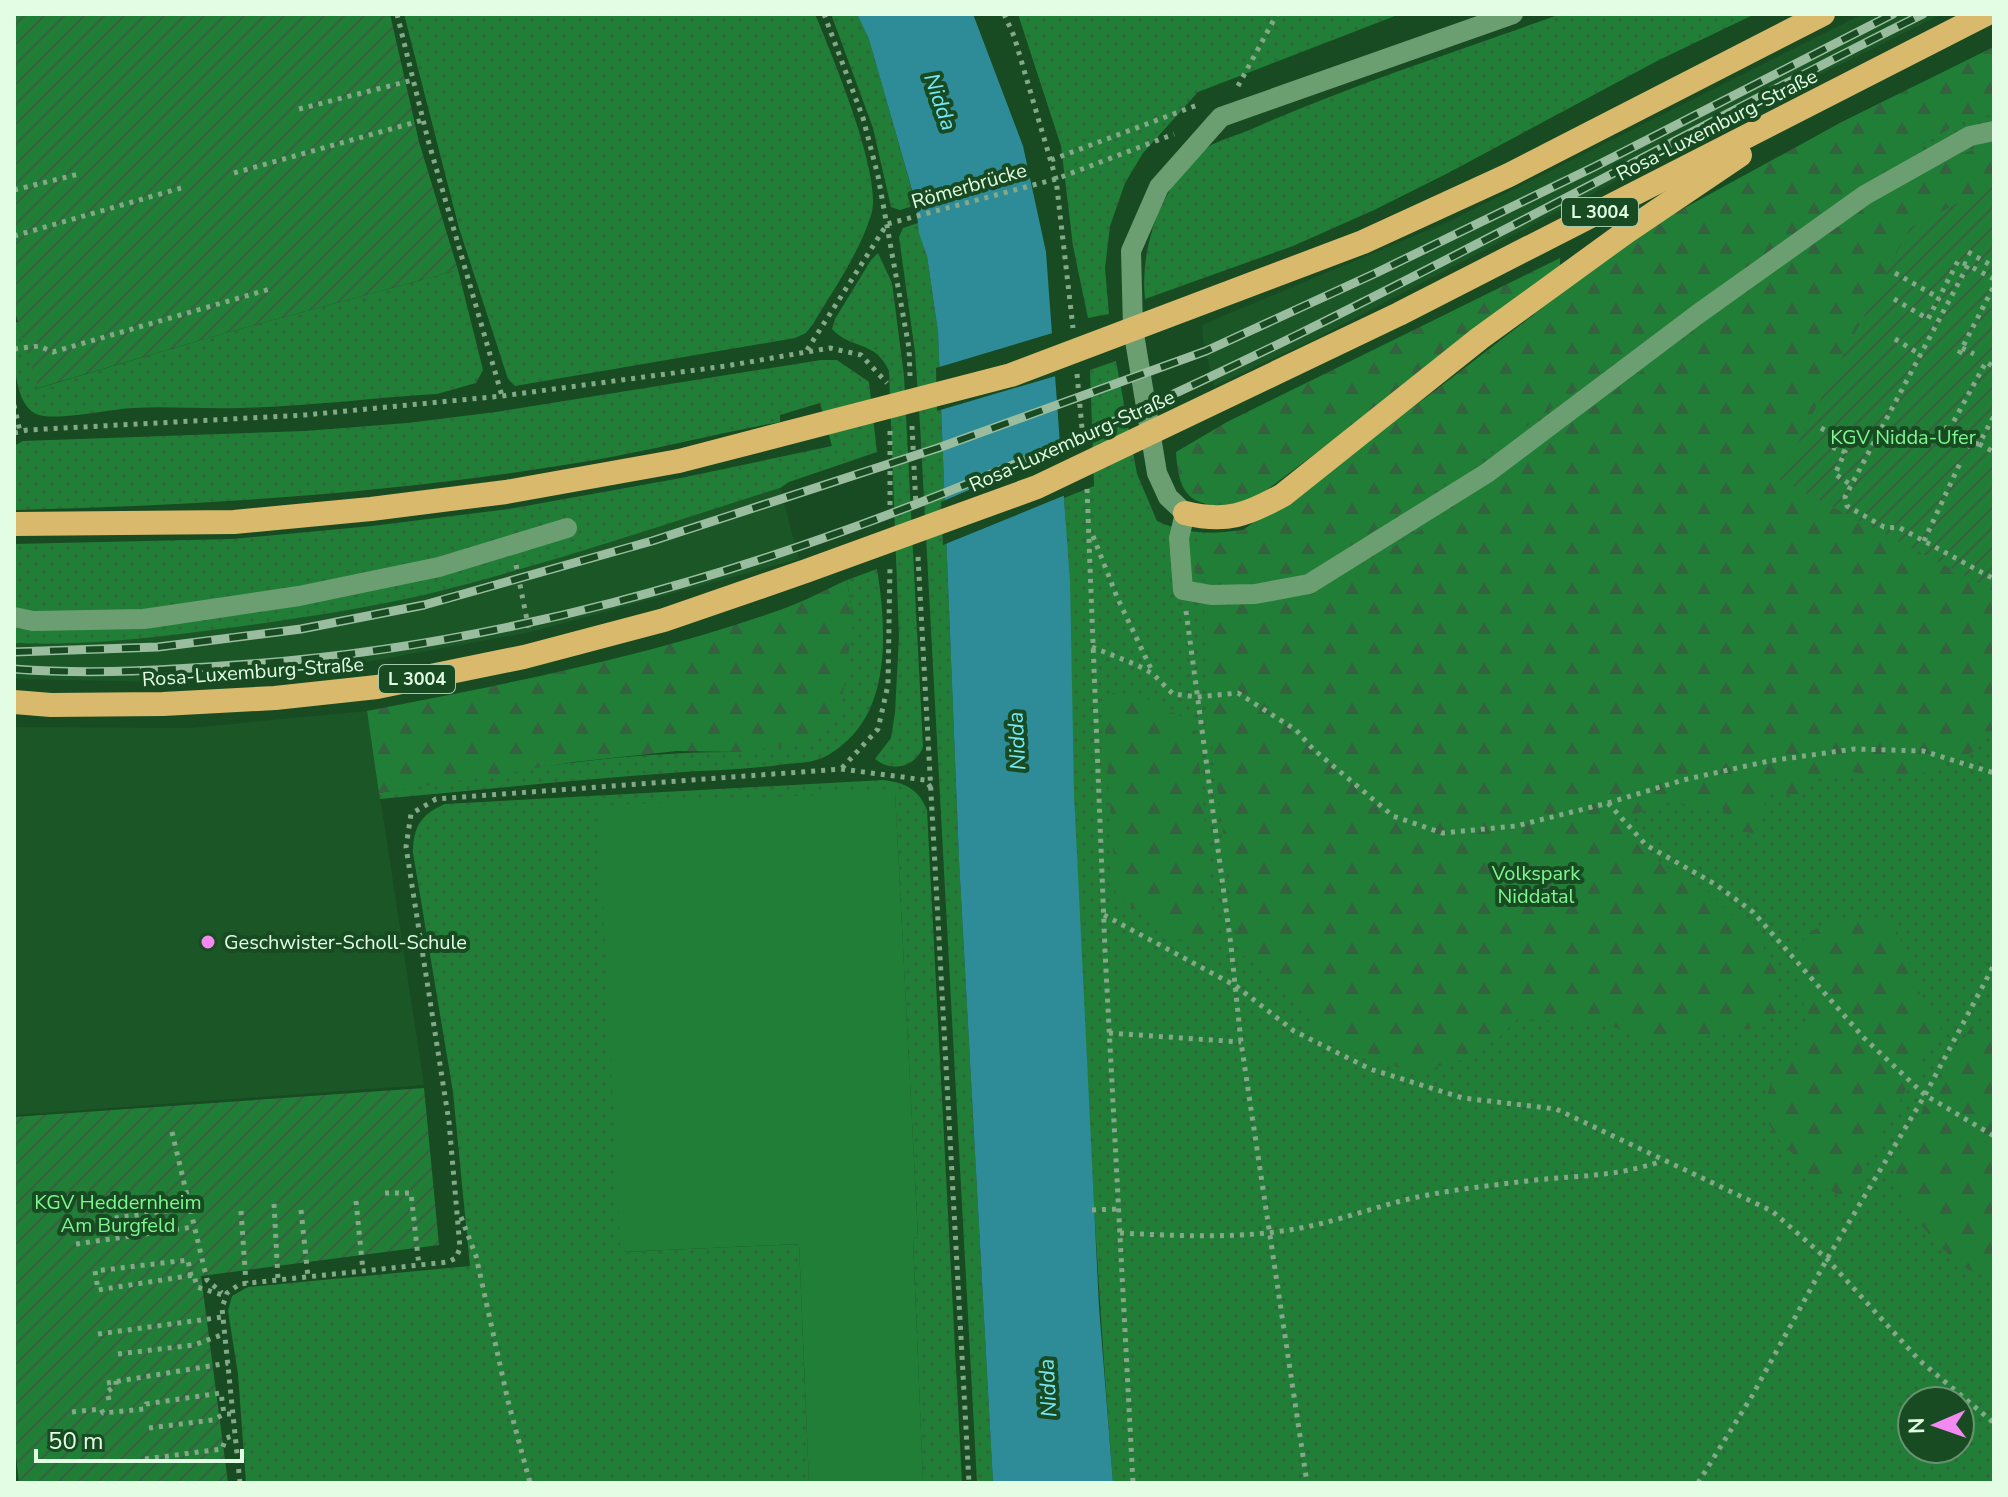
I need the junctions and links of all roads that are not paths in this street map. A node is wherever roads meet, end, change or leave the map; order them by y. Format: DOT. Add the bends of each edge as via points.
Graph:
graph roads {
  1 [pos="1513,14"];
  2 [pos="1823,14"];
  3 [pos="1986,14"];
  4 [pos="1830,94"];
  5 [pos="1994,131"];
  6 [pos="1185,513"];
  7 [pos="14,524"];
  8 [pos="567,528"];
  9 [pos="14,617"];
  10 [pos="14,702"];
  1 -- 6 [label="street" via="1217,108 1159,187 1131,251 1133,328 1157,473 1168,497"];
  2 -- 7 [label="highway" via="1509,175 1363,242 1011,375 679,461 506,492 234,522"];
  3 -- 4 [label="highway, Rosa-Luxemburg-Straße / L 3004"];
  4 -- 6 [label="highway" via="1480,338 1283,495 1234,517"];
  4 -- 10 [label="highway, Rosa-Luxemburg-Straße / L 3004" via="1426,301 1037,487 664,620 524,657 377,687 163,704"];
  5 -- 6 [label="street" via="1970,136 1865,195 1487,473 1309,584 1255,594 1183,590 1179,538"];
  8 -- 9 [label="street" via="439,567 299,596 160,616 33,621"];
}
